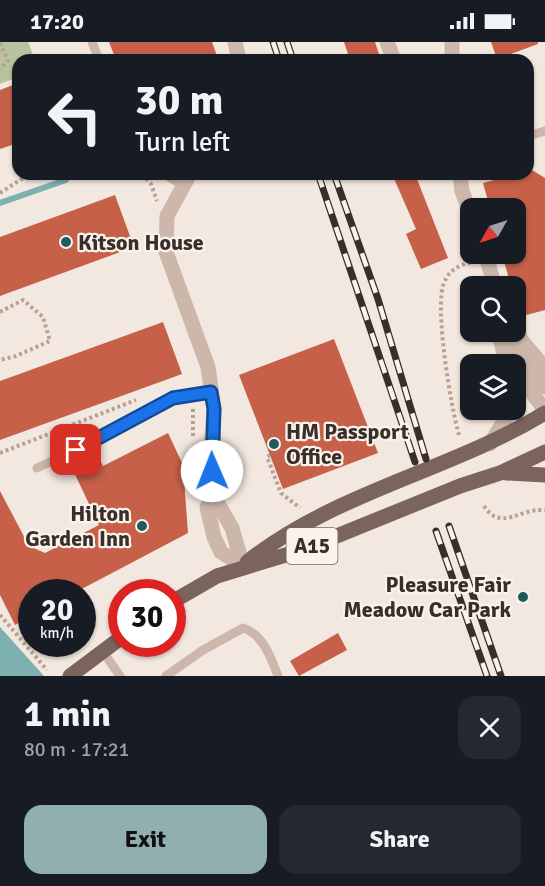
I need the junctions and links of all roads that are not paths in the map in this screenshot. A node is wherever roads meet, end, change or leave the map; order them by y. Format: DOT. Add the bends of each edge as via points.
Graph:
graph roads {
  1 [pos="186,180"];
  2 [pos="461,180"];
  3 [pos="465,198"];
  4 [pos="513,342"];
  5 [pos="523,342"];
  6 [pos="545,368"];
  7 [pos="526,386"];
  8 [pos="545,387"];
  9 [pos="211,392"];
  10 [pos="545,412"];
  11 [pos="503,420"];
  12 [pos="490,444"];
  13 [pos="545,452"];
  14 [pos="37,468"];
  15 [pos="500,473"];
  16 [pos="545,475"];
  17 [pos="243,566"];
  18 [pos="186,594"];
  19 [pos="108,646"];
  20 [pos="102,650"];
  21 [pos="71,675"];
  22 [pos="120,676"];
  23 [pos="166,676"];
  24 [pos="278,676"];
  1 -- 9 [label="street" via="167,216 166,252 208,367"];
  2 -- 3 [label="street"];
  4 -- 8 [label="street" via="517,354"];
  5 -- 6 [label="street"];
  7 -- 10 [label="street"];
  9 -- 14 [label="lane" via="173,398"];
  9 -- 17 [label="street" via="213,495 232,528"];
  10 -- 12 [label="main road"];
  11 -- 12 [label="street"];
  12 -- 17 [label="main road" via="334,508"];
  13 -- 15 [label="main road, A15"];
  15 -- 16 [label="main road"];
  15 -- 17 [label="main road, A15" via="302,550"];
  17 -- 18 [label="main road, A15"];
  19 -- 20 [label="main road"];
  20 -- 21 [label="main road"];
  20 -- 22 [label="lane"];
  23 -- 24 [label="lane" via="210,645 243,628 260,639"];
}
